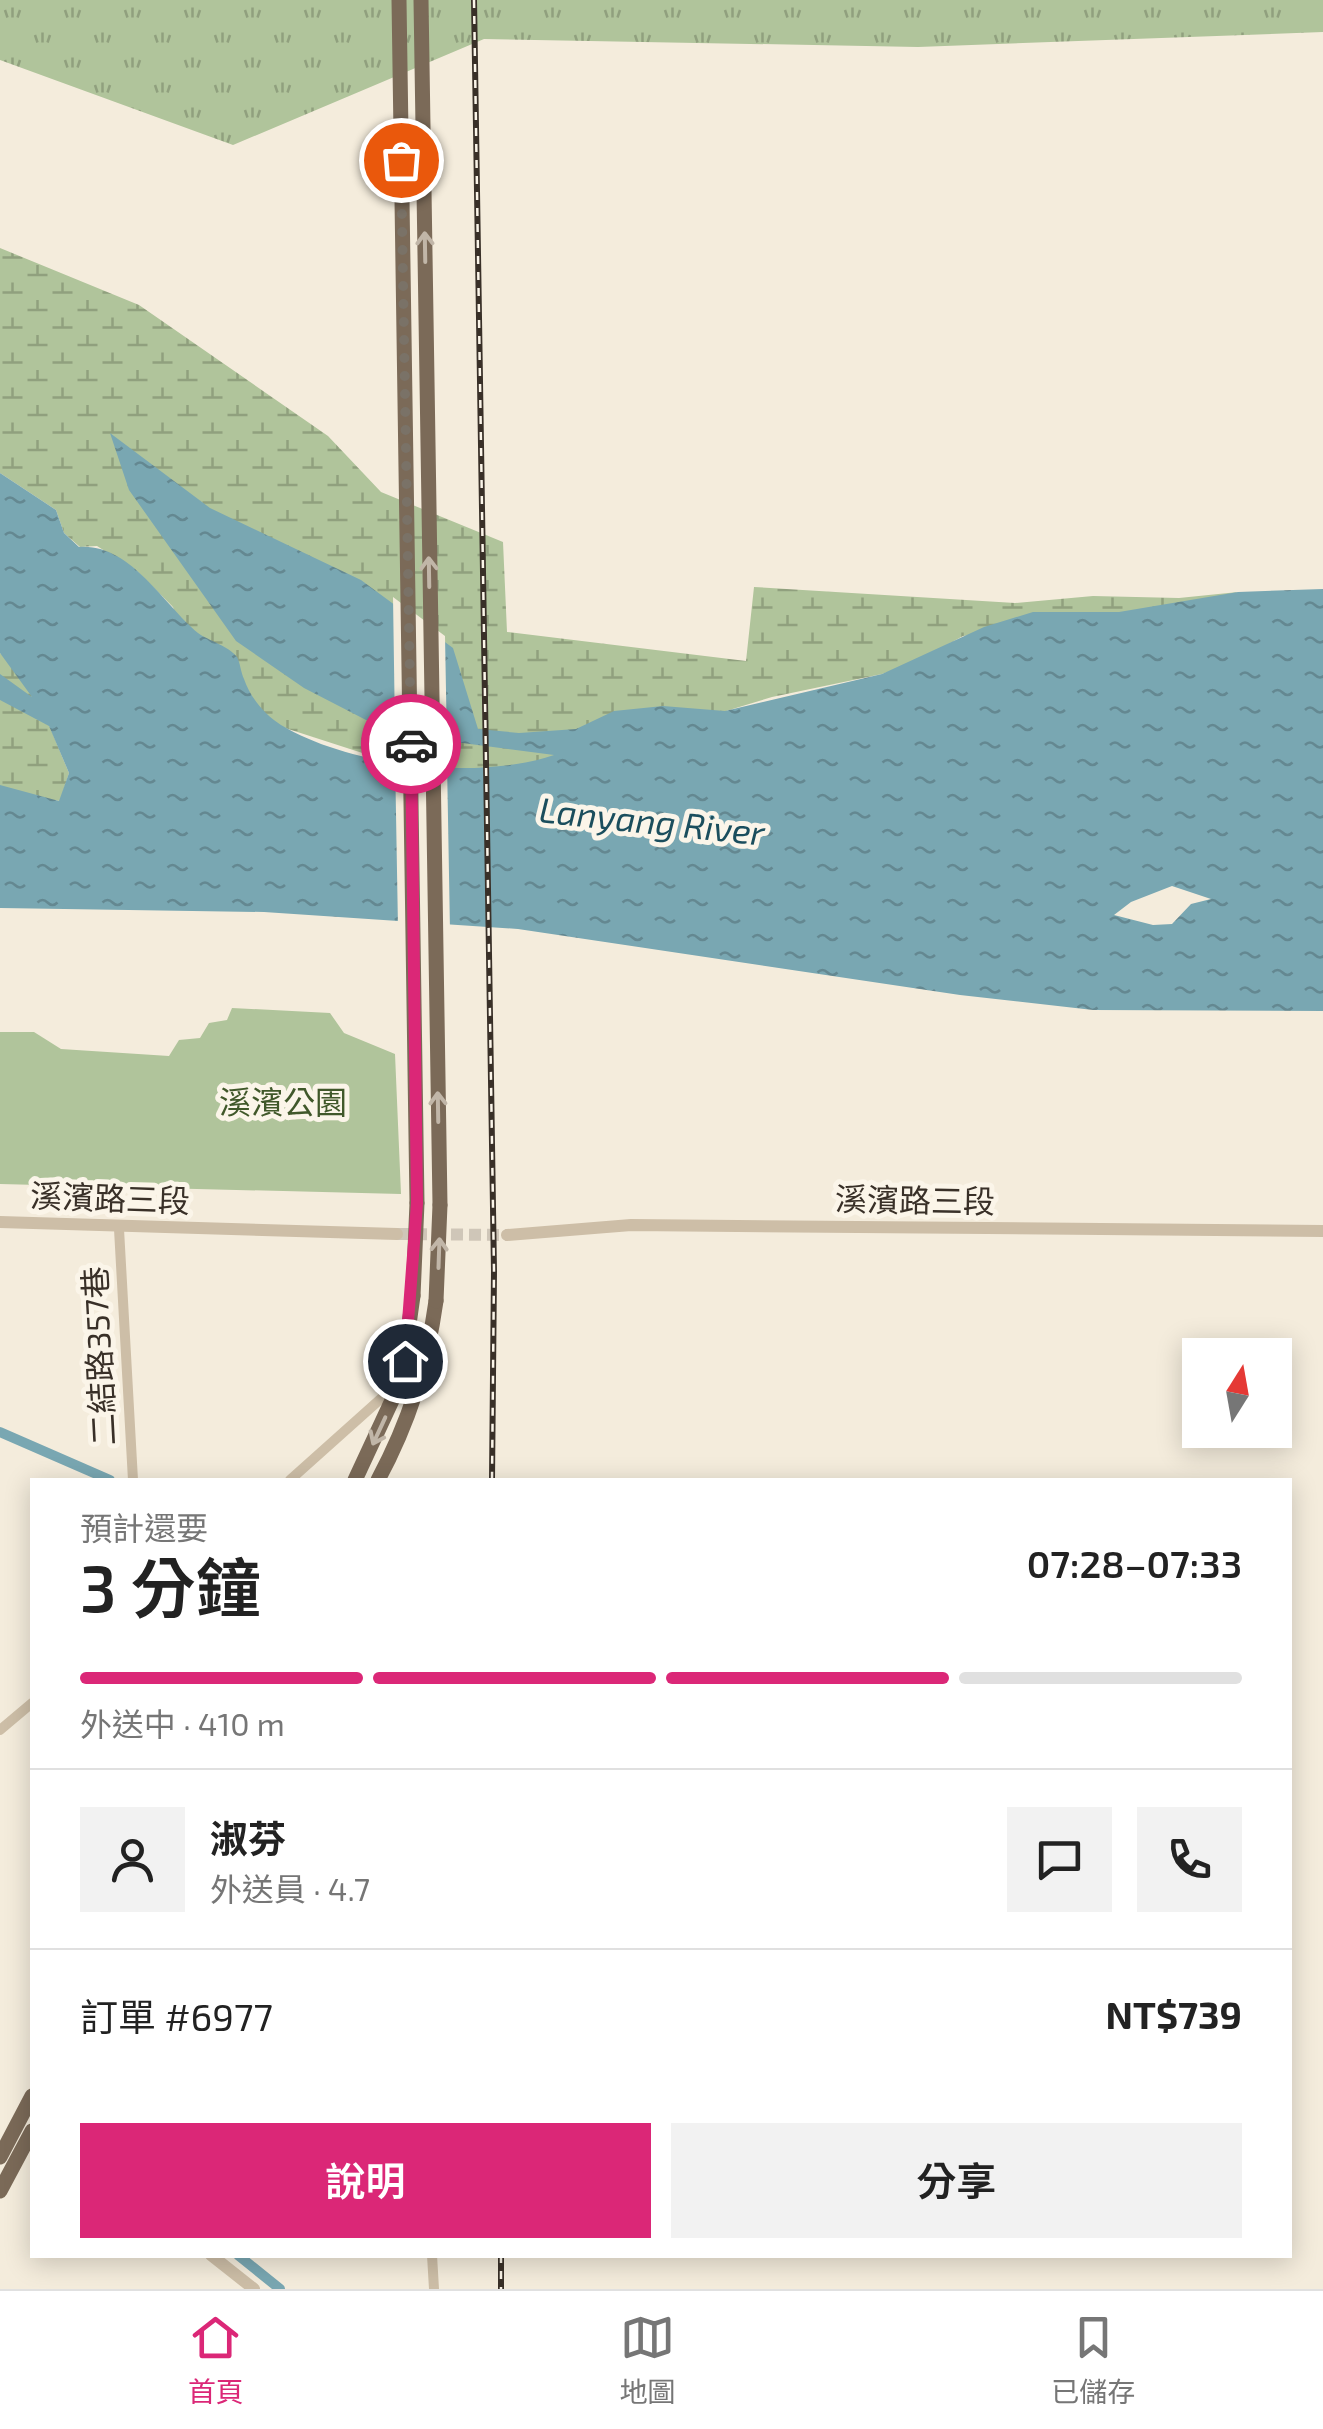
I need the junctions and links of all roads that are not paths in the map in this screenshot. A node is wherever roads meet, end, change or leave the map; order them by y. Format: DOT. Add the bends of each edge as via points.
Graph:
graph roads {
  1 [pos="421,0"];
  2 [pos="398,1"];
  3 [pos="0,1222"];
  4 [pos="120,1229"];
  5 [pos="1323,1231"];
  6 [pos="397,1234"];
  7 [pos="508,1234"];
  8 [pos="428,1356"];
  9 [pos="401,1381"];
  10 [pos="133,1478"];
  11 [pos="292,1478"];
  12 [pos="356,1478"];
  13 [pos="379,1478"];
  14 [pos="30,1704"];
  15 [pos="0,1730"];
  16 [pos="30,2101"];
  17 [pos="13,2148"];
  18 [pos="0,2191"];
  19 [pos="215,2258"];
  20 [pos="432,2258"];
  21 [pos="254,2289"];
  22 [pos="434,2289"];
  8 -- 1 [label="main road, one-way, bridge" via="440,1205"];
  2 -- 9 [label="main road, bridge" via="417,1203"];
  3 -- 4 [label="street, 溪濱路三段"];
  4 -- 6 [label="street, 溪濱路三段"];
  4 -- 10 [label="street, 二結路357巷"];
  5 -- 7 [label="street, 溪濱路三段" via="631,1225"];
  8 -- 9 [label="street"];
  8 -- 13 [label="main road" via="410,1416"];
  9 -- 11 [label="street"];
  9 -- 12 [label="main road, one-way"];
  14 -- 15 [label="street"];
  16 -- 17 [label="main road"];
  17 -- 18 [label="main road"];
  19 -- 21 [label="street"];
  20 -- 22 [label="street"];
}
